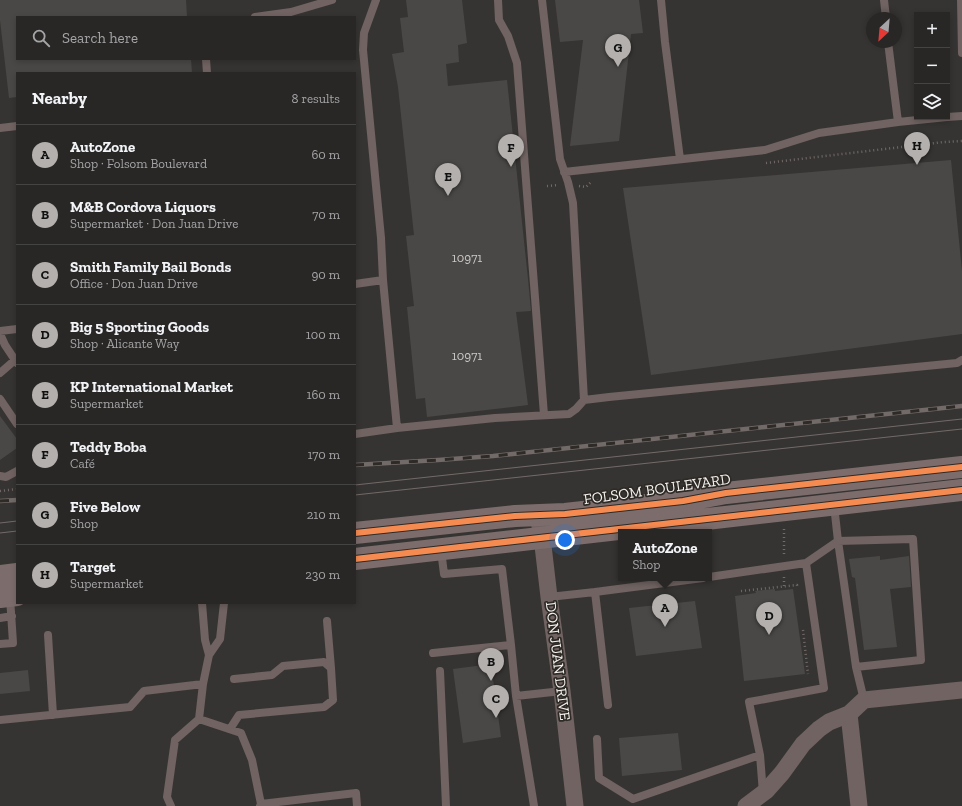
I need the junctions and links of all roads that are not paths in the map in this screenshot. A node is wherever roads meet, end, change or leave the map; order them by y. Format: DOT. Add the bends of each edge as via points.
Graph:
graph roads {
  1 [pos="332,0"];
  2 [pos="376,0"];
  3 [pos="498,0"];
  4 [pos="542,0"];
  5 [pos="660,0"];
  6 [pos="884,0"];
  7 [pos="961,0"];
  8 [pos="885,12"];
  9 [pos="262,16"];
  10 [pos="889,48"];
  11 [pos="962,53"];
  12 [pos="206,60"];
  13 [pos="208,72"];
  14 [pos="962,116"];
  15 [pos="950,117"];
  16 [pos="918,120"];
  17 [pos="898,122"];
  18 [pos="16,126"];
  19 [pos="0,128"];
  20 [pos="680,159"];
  21 [pos="564,172"];
  22 [pos="383,280"];
  23 [pos="356,284"];
  24 [pos="16,329"];
  25 [pos="0,333"];
  26 [pos="962,360"];
  27 [pos="16,362"];
  28 [pos="0,373"];
  29 [pos="0,399"];
  30 [pos="584,400"];
  31 [pos="544,415"];
  32 [pos="16,423"];
  33 [pos="397,428"];
  34 [pos="356,434"];
  35 [pos="962,466"];
  36 [pos="16,472"];
  37 [pos="0,476"];
  38 [pos="962,490"];
  39 [pos="834,505"];
  40 [pos="538,516"];
  41 [pos="631,529"];
  42 [pos="618,530"];
  43 [pos="364,532"];
  44 [pos="542,538"];
  45 [pos="838,541"];
  46 [pos="356,545"];
  47 [pos="440,549"];
  48 [pos="356,559"];
  49 [pos="806,563"];
  50 [pos="16,574"];
  51 [pos="0,576"];
  52 [pos="712,577"];
  53 [pos="680,581"];
  54 [pos="595,592"];
  55 [pos="549,597"];
  56 [pos="9,601"];
  57 [pos="202,604"];
  58 [pos="224,604"];
  59 [pos="0,618"];
  60 [pos="327,621"];
  61 [pos="48,635"];
  62 [pos="0,644"];
  63 [pos="511,645"];
  64 [pos="433,653"];
  65 [pos="209,655"];
  66 [pos="856,667"];
  67 [pos="331,668"];
  68 [pos="440,671"];
  69 [pos="234,679"];
  70 [pos="203,684"];
  71 [pos="962,690"];
  72 [pos="562,691"];
  73 [pos="516,696"];
  74 [pos="864,700"];
  75 [pos="608,705"];
  76 [pos="848,714"];
  77 [pos="53,715"];
  78 [pos="199,719"];
  79 [pos="0,720"];
  80 [pos="230,729"];
  81 [pos="597,739"];
  82 [pos="760,755"];
  83 [pos="763,793"];
  84 [pos="261,805"];
  85 [pos="171,806"];
  86 [pos="357,806"];
  87 [pos="446,806"];
  88 [pos="534,806"];
  89 [pos="575,806"];
  90 [pos="746,806"];
  91 [pos="859,806"];
  1 -- 9 [label="lane" via="291,12"];
  2 -- 22 [label="lane" via="364,33 363,50"];
  3 -- 31 [label="lane" via="499,20 508,36 517,63"];
  4 -- 21 [label="lane" via="560,159"];
  5 -- 20 [label="lane"];
  6 -- 8 [label="lane"];
  7 -- 11 [label="lane"];
  10 -- 17 [label="lane"];
  12 -- 13 [label="lane"];
  14 -- 15 [label="lane"];
  16 -- 17 [label="lane"];
  17 -- 20 [label="lane" via="819,133 765,150"];
  18 -- 19 [label="lane"];
  20 -- 21 [label="lane"];
  21 -- 30 [label="lane" via="573,203"];
  22 -- 23 [label="lane"];
  22 -- 33 [label="lane"];
  24 -- 25 [label="lane"];
  25 -- 27 [label="lane"];
  26 -- 30 [label="lane"];
  27 -- 28 [label="lane"];
  29 -- 32 [label="lane"];
  30 -- 31 [label="lane" via="569,414"];
  31 -- 33 [label="lane"];
  33 -- 34 [label="lane"];
  35 -- 40 [label="main road, FOLSOM BOULEVARD"];
  36 -- 37 [label="lane" via="6,477"];
  38 -- 39 [label="main road"];
  39 -- 41 [label="main road"];
  39 -- 45 [label="lane"];
  40 -- 43 [label="main road, FOLSOM BOULEVARD" via="515,516"];
  40 -- 44 [label="street, DON JUAN DRIVE"];
  42 -- 44 [label="main road"];
  43 -- 46 [label="main road" via="364,544"];
  44 -- 47 [label="main road"];
  44 -- 55 [label="street, DON JUAN DRIVE"];
  45 -- 49 [label="lane"];
  45 -- 66 [label="lane"];
  45 -- 66 [label="lane" via="912,539 921,660"];
  47 -- 48 [label="main road"];
  47 -- 63 [label="lane" via="444,574 502,569"];
  49 -- 52 [label="lane"];
  49 -- 82 [label="lane" via="824,688 749,702"];
  50 -- 51 [label="main road"];
  53 -- 54 [label="lane"];
  54 -- 55 [label="lane"];
  54 -- 75 [label="lane"];
  55 -- 72 [label="street, DON JUAN DRIVE"];
  56 -- 59 [label="lane"];
  56 -- 62 [label="lane" via="13,643"];
  57 -- 65 [label="lane"];
  58 -- 65 [label="lane" via="220,639"];
  60 -- 67 [label="lane"];
  61 -- 77 [label="lane"];
  63 -- 64 [label="lane"];
  63 -- 73 [label="lane"];
  65 -- 70 [label="lane"];
  66 -- 74 [label="lane"];
  67 -- 69 [label="lane" via="324,662 283,666 272,675"];
  67 -- 80 [label="lane" via="333,700 324,707 239,714"];
  68 -- 87 [label="lane"];
  70 -- 77 [label="lane" via="144,691 130,708"];
  70 -- 78 [label="lane"];
  71 -- 74 [label="street"];
  72 -- 73 [label="lane"];
  72 -- 89 [label="street, DON JUAN DRIVE"];
  73 -- 88 [label="lane"];
  74 -- 76 [label="street"];
  76 -- 83 [label="street" via="819,728"];
  76 -- 91 [label="street"];
  77 -- 79 [label="lane"];
  78 -- 80 [label="lane"];
  78 -- 85 [label="lane" via="175,740 167,797"];
  80 -- 84 [label="lane" via="241,733 252,760"];
  81 -- 82 [label="lane" via="599,778 633,799"];
  82 -- 83 [label="lane"];
  83 -- 90 [label="street"];
  84 -- 86 [label="lane" via="356,794"];
}
